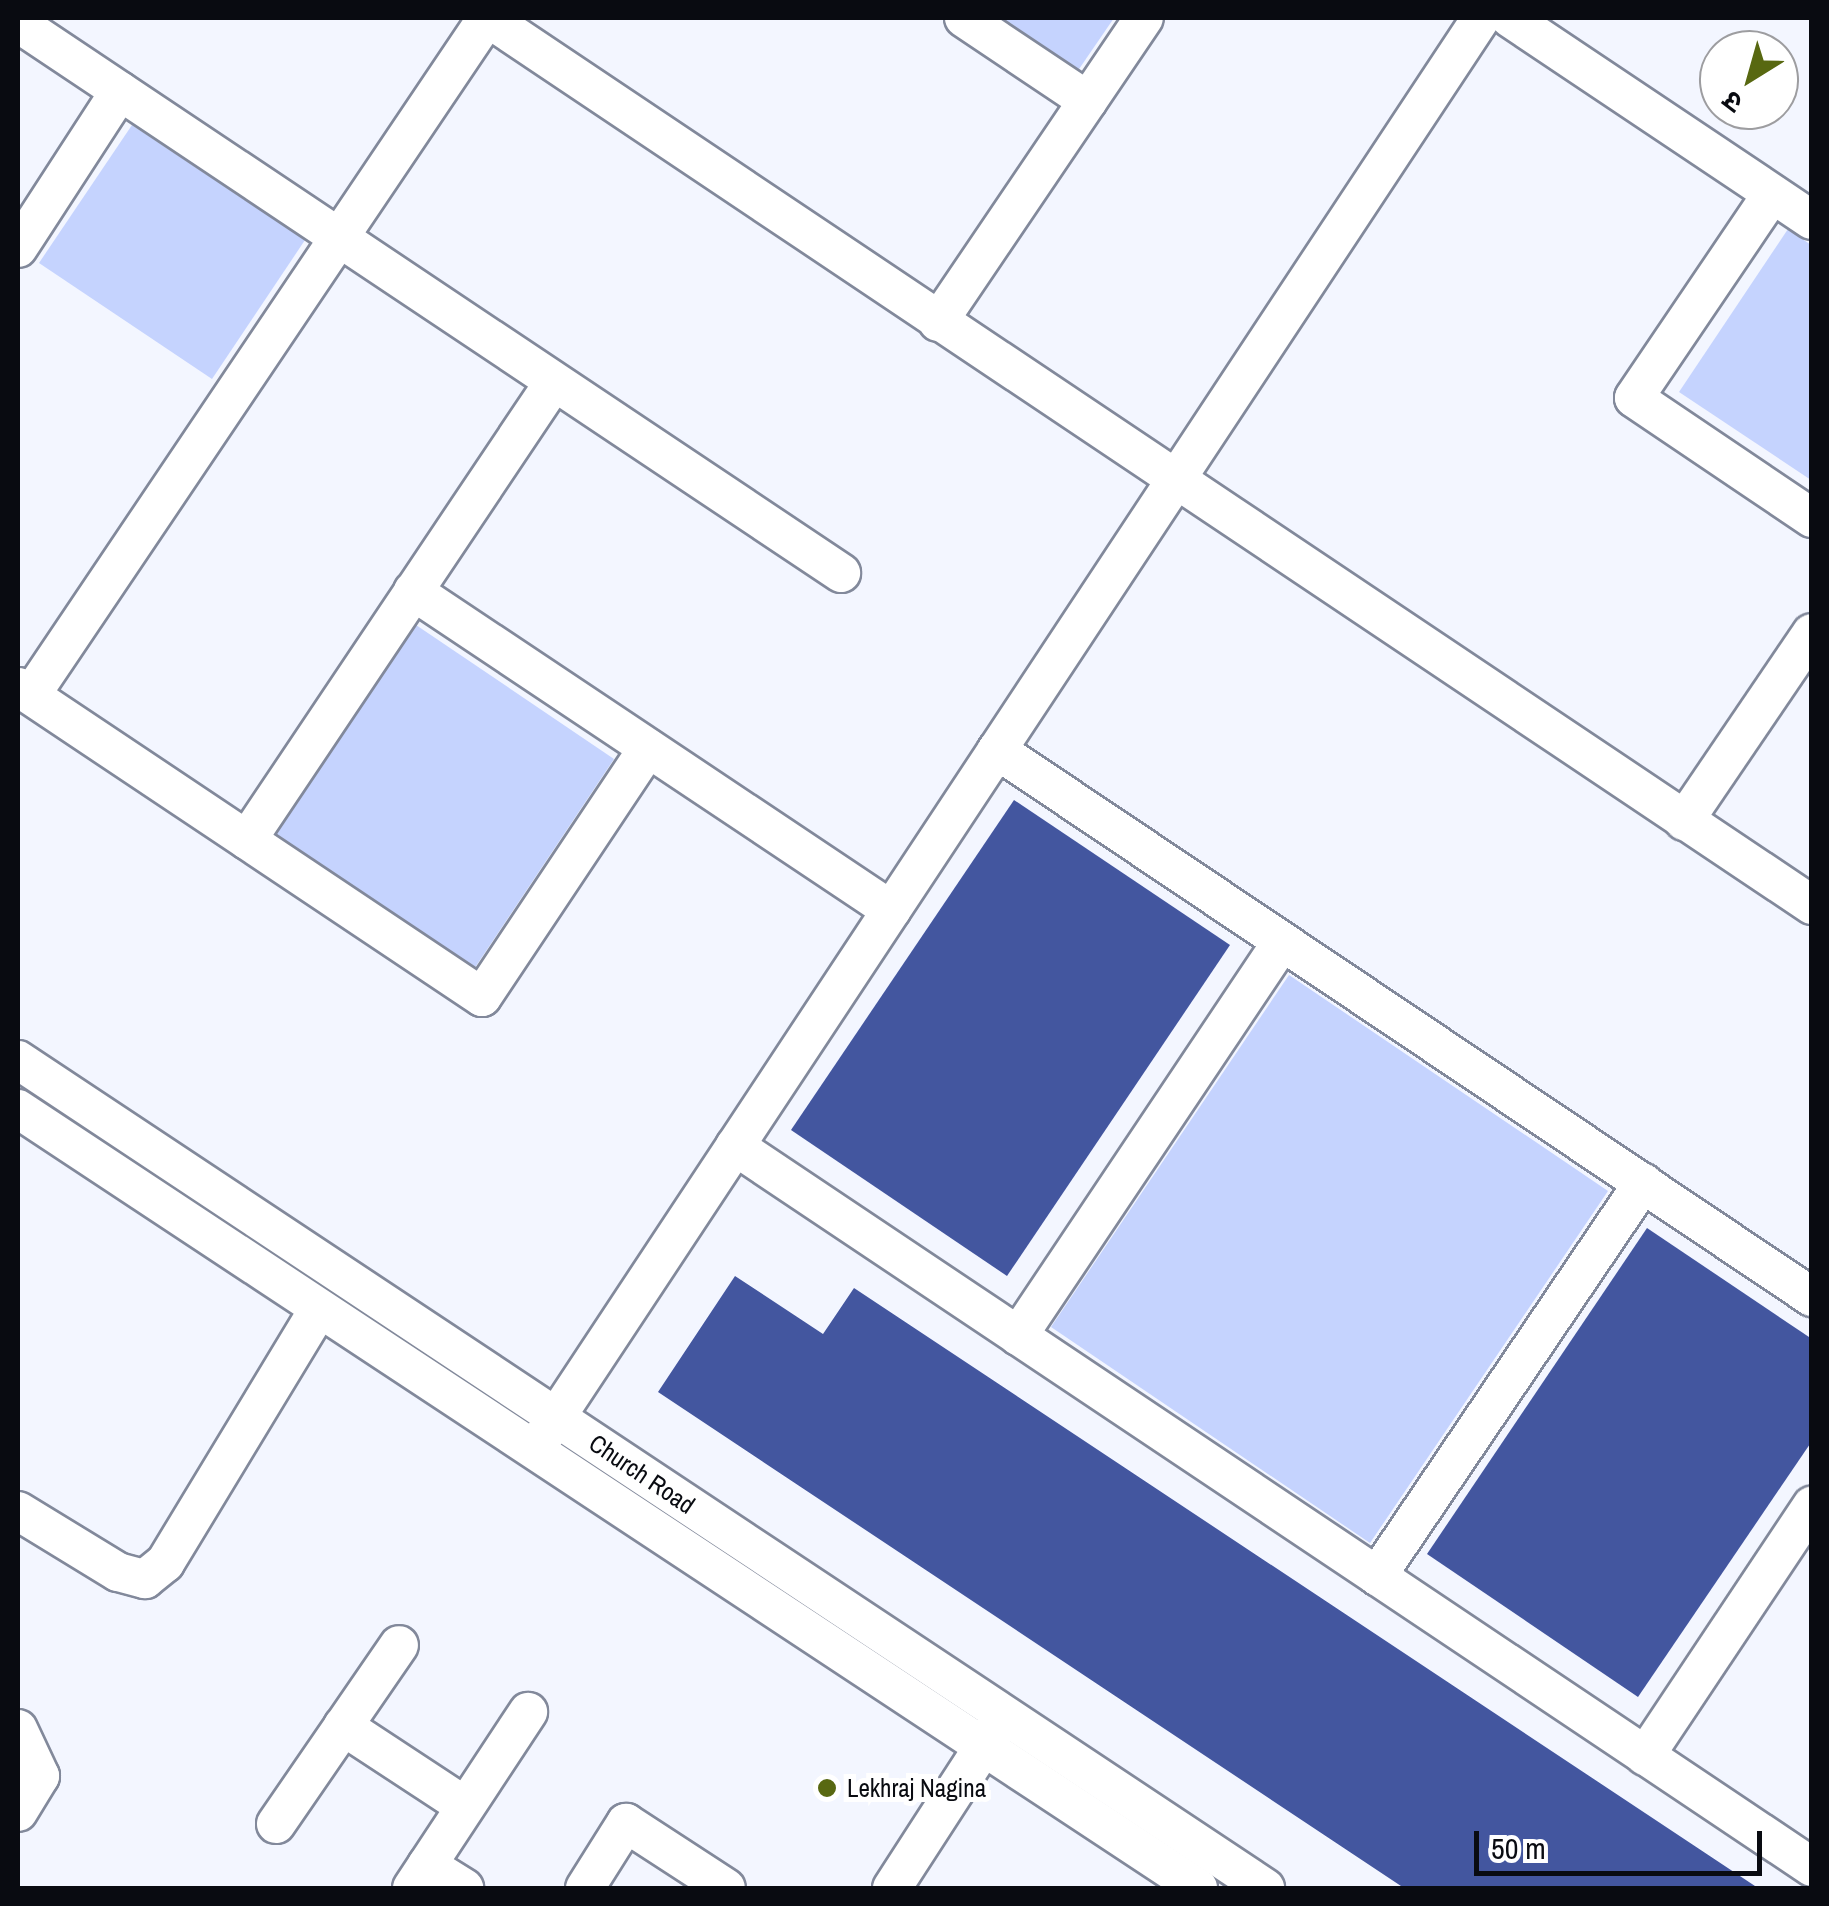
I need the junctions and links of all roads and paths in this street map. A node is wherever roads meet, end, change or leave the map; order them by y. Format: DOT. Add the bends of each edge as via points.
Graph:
graph roads {
  1 [pos="488,18"];
  2 [pos="964,18"];
  3 [pos="1144,18"];
  4 [pos="1481,18"];
  5 [pos="1510,18"];
  6 [pos="18,23"];
  7 [pos="120,92"];
  8 [pos="1088,101"];
  9 [pos="1772,194"];
  10 [pos="1812,220"];
  11 [pos="338,238"];
  12 [pos="18,248"];
  13 [pos="938,322"];
  14 [pos="554,382"];
  15 [pos="1174,481"];
  16 [pos="1812,518"];
  17 [pos="841,574"];
  18 [pos="414,591"];
  19 [pos="1812,633"];
  20 [pos="24,691"];
  21 [pos="648,748"];
  22 [pos="996,750"];
  23 [pos="1684,821"];
  24 [pos="247,840"];
  25 [pos="1812,906"];
  26 [pos="891,910"];
  27 [pos="1282,942"];
  28 [pos="18,1060"];
  29 [pos="18,1109"];
  30 [pos="735,1146"];
  31 [pos="1643,1183"];
  32 [pos="1812,1296"];
  33 [pos="319,1309"];
  34 [pos="1018,1336"];
  35 [pos="556,1417"];
  36 [pos="534,1449"];
  37 [pos="1812,1506"];
  38 [pos="25,1525"];
  39 [pos="1376,1576"];
  40 [pos="399,1645"];
  41 [pos="528,1712"];
  42 [pos="1004,1715"];
  43 [pos="343,1726"];
  44 [pos="18,1729"];
  45 [pos="984,1746"];
  46 [pos="1645,1756"];
  47 [pos="465,1806"];
  48 [pos="18,1812"];
  49 [pos="276,1824"];
  50 [pos="1812,1867"];
  51 [pos="420,1877"];
  52 [pos="715,1886"];
  53 [pos="464,1888"];
  54 [pos="585,1888"];
  55 [pos="892,1888"];
  56 [pos="1198,1888"];
  57 [pos="1265,1888"];
  1 -- 11 [label="street"];
  1 -- 13 [label="street"];
  2 -- 8 [label="street"];
  3 -- 8 [label="street"];
  4 -- 15 [label="street"];
  5 -- 9 [label="street"];
  6 -- 7 [label="street"];
  7 -- 11 [label="street"];
  7 -- 12 [label="street"];
  8 -- 13 [label="street"];
  9 -- 10 [label="street"];
  9 -- 16 [label="street" via="1634,398"];
  11 -- 14 [label="street"];
  11 -- 20 [label="street"];
  13 -- 15 [label="street"];
  14 -- 17 [label="street"];
  14 -- 18 [label="street"];
  15 -- 22 [label="street"];
  15 -- 23 [label="street"];
  18 -- 21 [label="street"];
  18 -- 24 [label="street"];
  19 -- 23 [label="street"];
  20 -- 24 [label="street"];
  21 -- 24 [label="street" via="482,997"];
  21 -- 26 [label="street"];
  22 -- 26 [label="street"];
  22 -- 27 [label="street"];
  23 -- 25 [label="street"];
  26 -- 30 [label="street"];
  27 -- 31 [label="street"];
  27 -- 34 [label="street"];
  28 -- 35 [label="street, Church Road"];
  29 -- 33 [label="street, Church Road"];
  30 -- 34 [label="street"];
  30 -- 35 [label="street"];
  31 -- 32 [label="street"];
  31 -- 39 [label="street"];
  33 -- 36 [label="street, Church Road"];
  33 -- 38 [label="street" via="164,1563 146,1579 118,1572"];
  34 -- 39 [label="street"];
  35 -- 36 [label="street"];
  35 -- 42 [label="street, Church Road"];
  36 -- 45 [label="street, Church Road"];
  37 -- 46 [label="street"];
  39 -- 46 [label="street"];
  40 -- 43 [label="street"];
  41 -- 47 [label="street"];
  42 -- 45 [label="street"];
  42 -- 57 [label="street, Church Road"];
  43 -- 47 [label="street"];
  43 -- 49 [label="street"];
  44 -- 48 [label="street" via="40,1776"];
  45 -- 55 [label="street"];
  45 -- 56 [label="street, Church Road"];
  46 -- 50 [label="street"];
  47 -- 51 [label="street"];
  51 -- 53 [label="street"];
  52 -- 54 [label="street" via="626,1823"];
}
